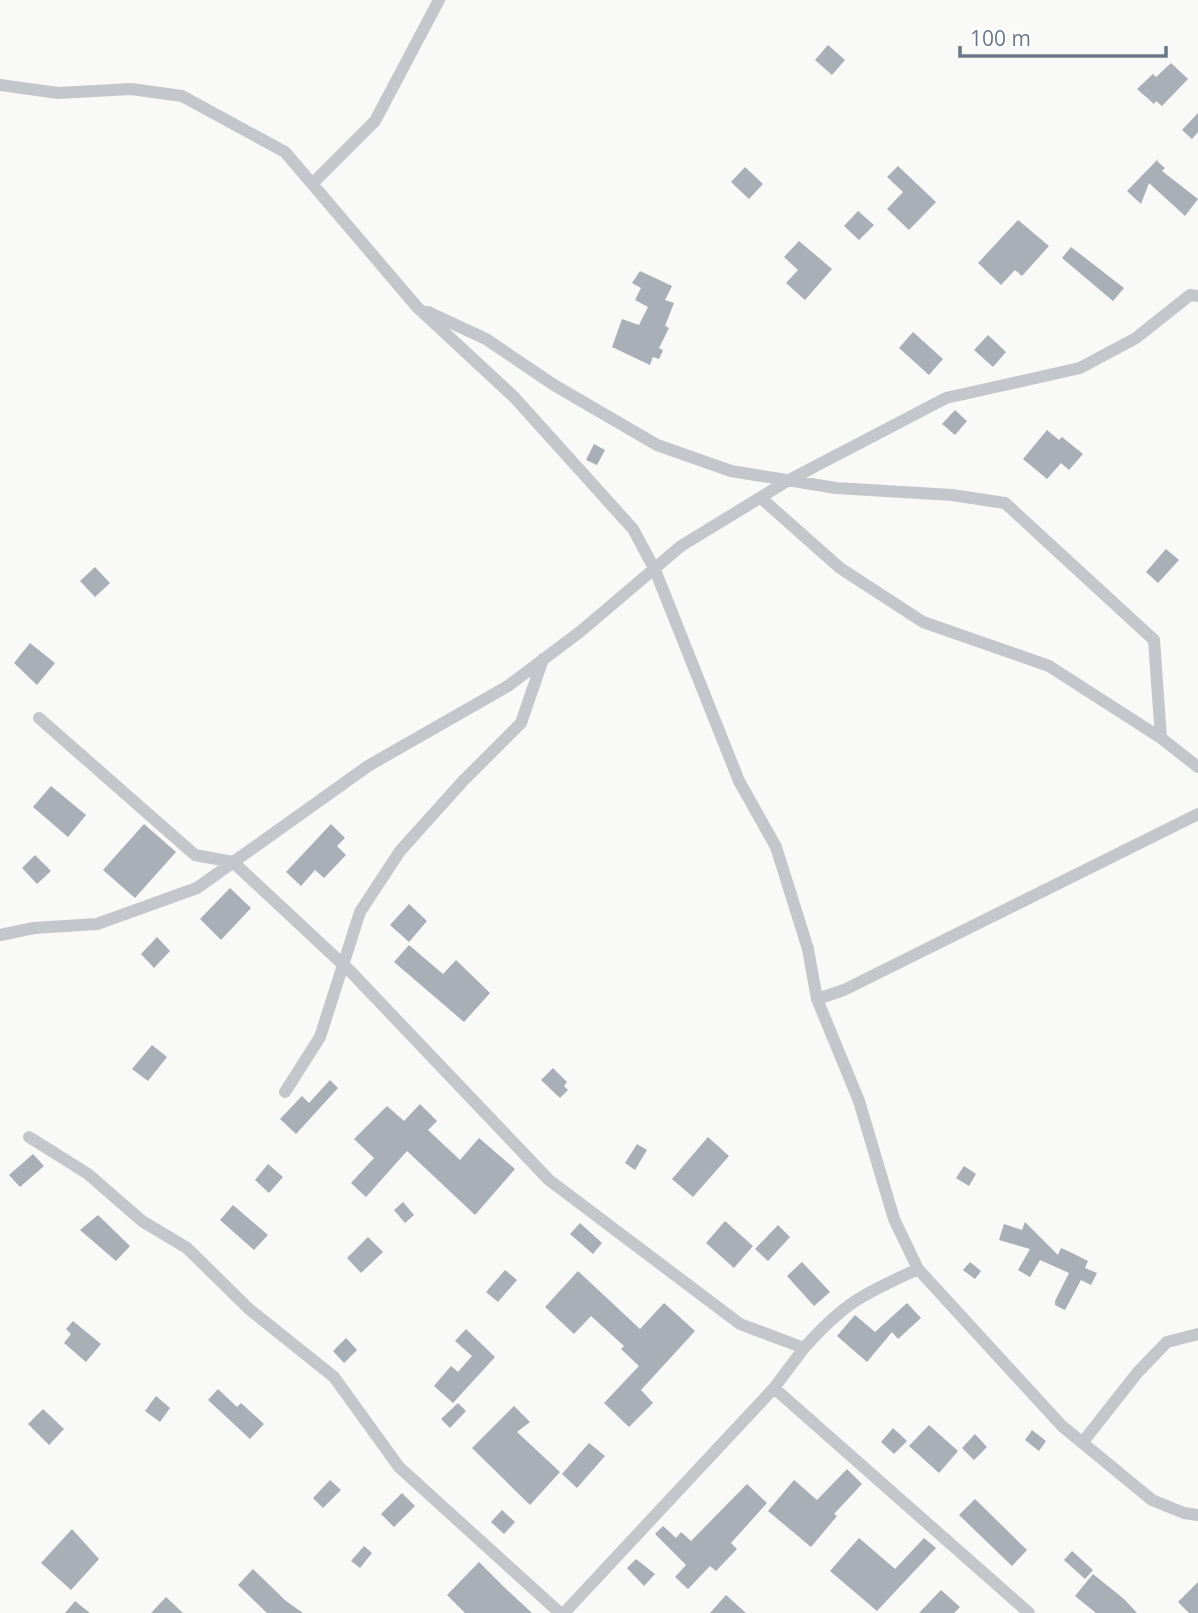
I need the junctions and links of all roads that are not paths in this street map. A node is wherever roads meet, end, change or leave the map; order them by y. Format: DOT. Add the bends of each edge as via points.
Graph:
graph roads {
  1 [pos="439,0"];
  2 [pos="0,85"];
  3 [pos="314,182"];
  4 [pos="1198,296"];
  5 [pos="417,307"];
  6 [pos="789,480"];
  7 [pos="761,498"];
  8 [pos="655,570"];
  9 [pos="543,659"];
  10 [pos="39,718"];
  11 [pos="1161,738"];
  12 [pos="1198,767"];
  13 [pos="1198,814"];
  14 [pos="233,862"];
  15 [pos="0,935"];
  16 [pos="344,964"];
  17 [pos="817,999"];
  18 [pos="285,1092"];
  19 [pos="29,1137"];
  20 [pos="918,1269"];
  21 [pos="1198,1334"];
  22 [pos="804,1348"];
  23 [pos="774,1388"];
  24 [pos="1082,1443"];
  25 [pos="1197,1519"];
  26 [pos="562,1613"];
  27 [pos="1029,1613"];
  1 -- 3 [label="street" via="375,121"];
  2 -- 3 [label="street" via="58,93 131,89 182,96 285,152"];
  3 -- 5 [label="street"];
  4 -- 6 [label="street" via="1190,295 1136,338 1080,368 946,398"];
  5 -- 6 [label="street" via="486,339 657,445 731,471"];
  5 -- 8 [label="street" via="514,397 634,529"];
  6 -- 7 [label="street"];
  6 -- 11 [label="street" via="1005,503 1154,640"];
  7 -- 8 [label="street" via="681,546"];
  7 -- 11 [label="street" via="840,568 923,622 1049,666"];
  8 -- 9 [label="street"];
  8 -- 17 [label="street" via="739,781 776,847 808,949"];
  9 -- 14 [label="street" via="508,686 368,766"];
  9 -- 16 [label="street" via="522,723 400,851 360,912"];
  10 -- 14 [label="street" via="195,855"];
  11 -- 12 [label="street"];
  13 -- 17 [label="street" via="844,990"];
  14 -- 15 [label="street" via="197,888 96,924"];
  14 -- 16 [label="street"];
  16 -- 18 [label="street" via="320,1037"];
  16 -- 22 [label="street" via="549,1180 740,1324"];
  17 -- 20 [label="street" via="859,1101 894,1219"];
  19 -- 26 [label="street" via="88,1174 142,1221 187,1248 249,1309 334,1377 399,1467"];
  20 -- 22 [label="street" via="851,1301"];
  20 -- 24 [label="street"];
  21 -- 24 [label="street" via="1167,1342"];
  22 -- 23 [label="street"];
  23 -- 26 [label="street"];
  23 -- 27 [label="street"];
  24 -- 25 [label="street" via="1152,1500"];
}
